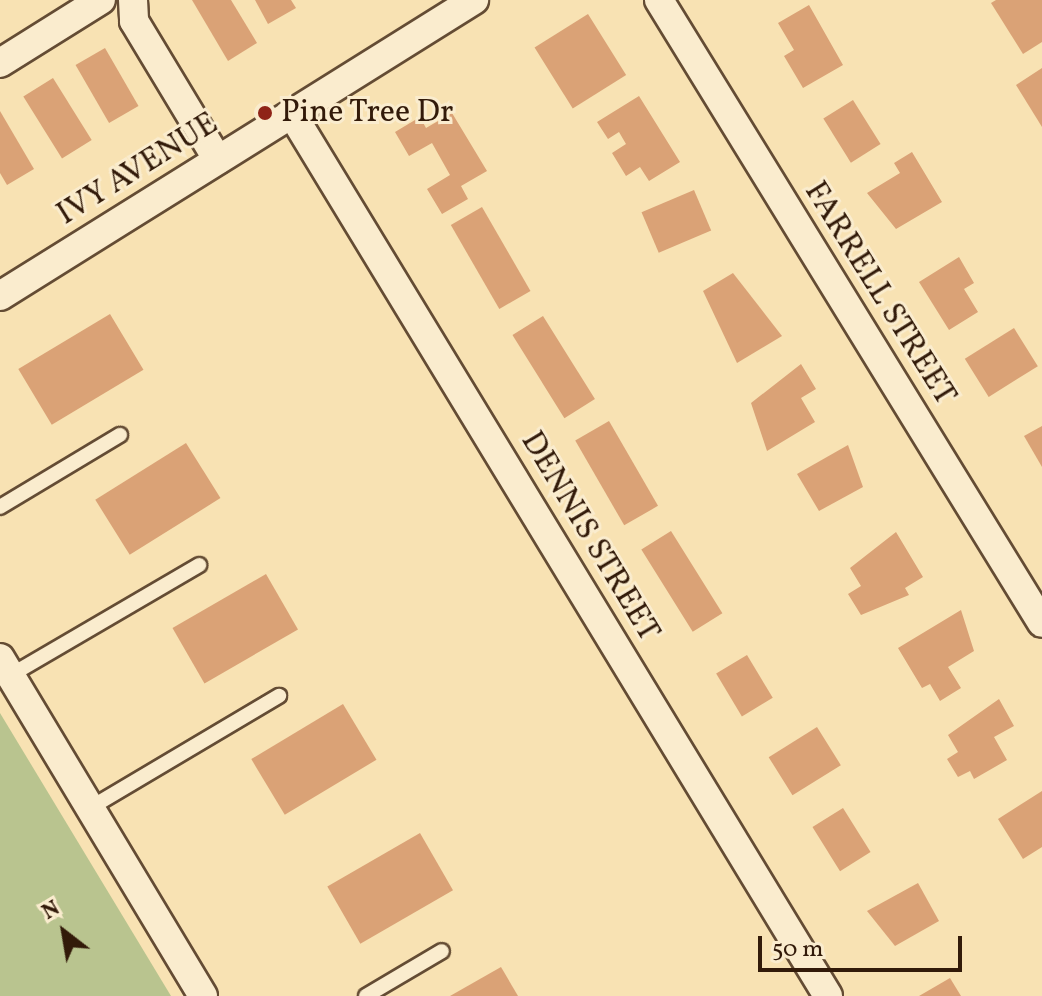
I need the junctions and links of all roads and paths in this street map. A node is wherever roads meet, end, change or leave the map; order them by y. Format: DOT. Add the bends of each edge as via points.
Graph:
graph roads {
  1 [pos="101,0"];
  2 [pos="133,0"];
  3 [pos="474,0"];
  4 [pos="659,0"];
  5 [pos="0,63"];
  6 [pos="292,114"];
  7 [pos="218,160"];
  8 [pos="0,296"];
  9 [pos="120,435"];
  10 [pos="0,507"];
  11 [pos="199,565"];
  12 [pos="1042,623"];
  13 [pos="5,666"];
  14 [pos="279,696"];
  15 [pos="90,808"];
  16 [pos="442,951"];
  17 [pos="203,996"];
  18 [pos="366,996"];
  19 [pos="828,996"];
  1 -- 5 [label="street"];
  2 -- 7 [label="street" via="134,21"];
  3 -- 6 [label="street, IVY AVENUE"];
  4 -- 12 [label="street, FARRELL STREET"];
  6 -- 7 [label="street, IVY AVENUE"];
  6 -- 19 [label="street, DENNIS STREET"];
  7 -- 8 [label="street, IVY AVENUE"];
  9 -- 10 [label="lane"];
  11 -- 13 [label="lane"];
  13 -- 15 [label="street"];
  14 -- 15 [label="lane"];
  15 -- 17 [label="street"];
  16 -- 18 [label="lane"];
}
